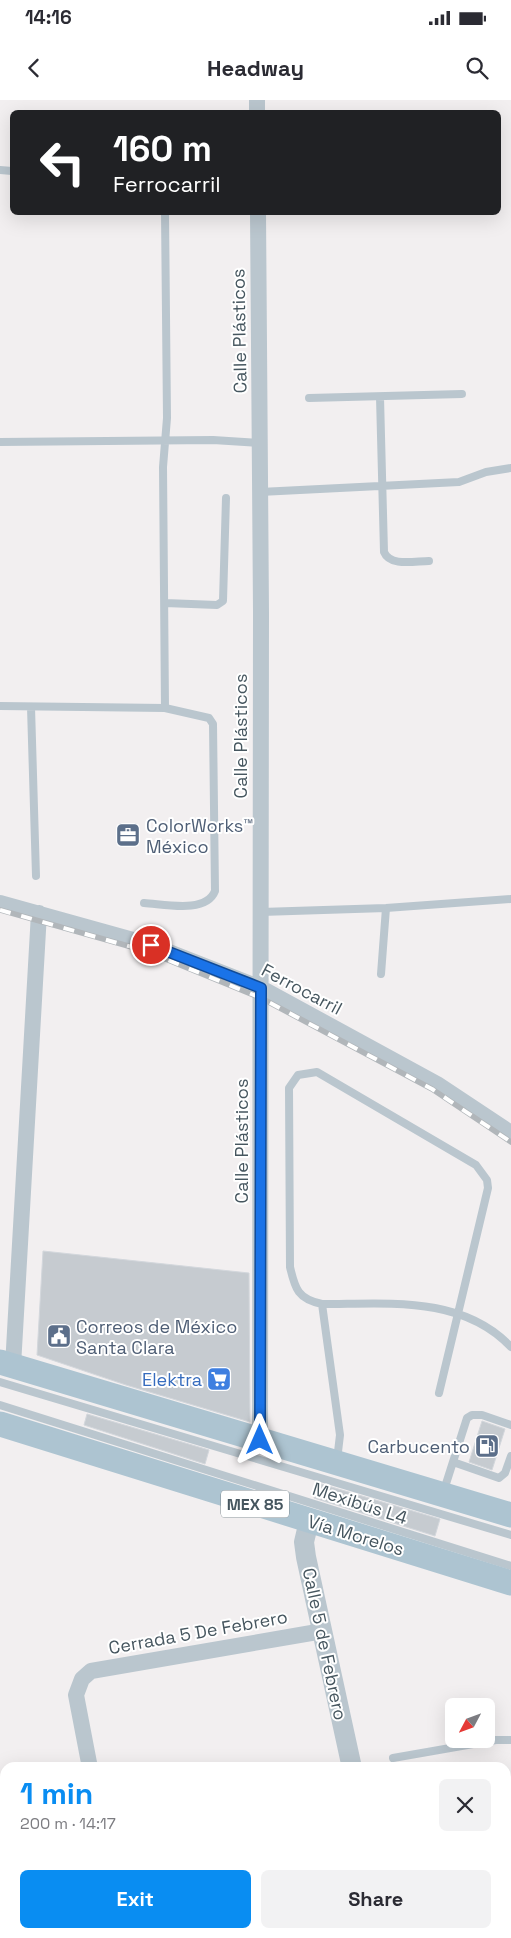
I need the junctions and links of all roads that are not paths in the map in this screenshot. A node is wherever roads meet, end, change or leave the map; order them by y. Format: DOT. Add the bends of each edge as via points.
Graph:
graph roads {
  1 [pos="164,215"];
  2 [pos="258,215"];
  3 [pos="462,394"];
  4 [pos="380,397"];
  5 [pos="309,398"];
  6 [pos="166,440"];
  7 [pos="0,442"];
  8 [pos="260,443"];
  9 [pos="511,468"];
  10 [pos="382,486"];
  11 [pos="260,492"];
  12 [pos="226,498"];
  13 [pos="430,561"];
  14 [pos="164,604"];
  15 [pos="0,706"];
  16 [pos="31,707"];
  17 [pos="165,708"];
  18 [pos="36,876"];
  19 [pos="511,900"];
  20 [pos="0,903"];
  21 [pos="144,903"];
  22 [pos="386,908"];
  23 [pos="261,912"];
  24 [pos="39,913"];
  25 [pos="381,974"];
  26 [pos="261,988"];
  27 [pos="511,1133"];
  28 [pos="322,1304"];
  29 [pos="459,1315"];
  30 [pos="511,1347"];
  31 [pos="4,1370"];
  32 [pos="439,1393"];
  33 [pos="0,1405"];
  34 [pos="0,1424"];
  35 [pos="511,1426"];
  36 [pos="260,1440"];
  37 [pos="511,1458"];
  38 [pos="337,1462"];
  39 [pos="453,1462"];
  40 [pos="443,1493"];
  41 [pos="511,1515"];
  42 [pos="308,1521"];
  43 [pos="511,1535"];
  44 [pos="511,1566"];
  45 [pos="511,1583"];
  46 [pos="323,1631"];
  47 [pos="511,1740"];
  48 [pos="393,1758"];
  49 [pos="89,1762"];
  50 [pos="351,1762"];
  1 -- 6 [label="lane"];
  2 -- 8 [label="street, Calle Plásticos"];
  3 -- 4 [label="lane"];
  4 -- 5 [label="lane"];
  4 -- 10 [label="lane"];
  6 -- 7 [label="lane"];
  6 -- 8 [label="lane"];
  6 -- 14 [label="lane" via="163,467"];
  8 -- 11 [label="street, Calle Plásticos"];
  9 -- 10 [label="lane" via="459,482"];
  10 -- 11 [label="lane"];
  10 -- 13 [label="lane" via="385,556 394,562"];
  11 -- 23 [label="street, Calle Plásticos"];
  12 -- 14 [label="lane" via="222,602 217,605"];
  14 -- 17 [label="lane"];
  15 -- 16 [label="lane"];
  16 -- 17 [label="lane"];
  16 -- 18 [label="lane"];
  17 -- 21 [label="lane" via="205,716 213,724 215,891 210,900 199,905"];
  19 -- 22 [label="lane"];
  20 -- 24 [label="street, Ferrocarril"];
  22 -- 23 [label="lane"];
  22 -- 25 [label="lane"];
  23 -- 26 [label="street, Calle Plásticos"];
  24 -- 26 [label="street, Ferrocarril" via="151,945"];
  24 -- 31 [label="street"];
  26 -- 27 [label="street, Ferrocarril" via="437,1084"];
  26 -- 36 [label="street, Calle Plásticos"];
  28 -- 29 [label="lane" via="423,1305"];
  28 -- 29 [label="lane" via="302,1296 293,1281 290,1267 289,1088 298,1075 307,1072 317,1072 469,1161 483,1173 488,1188"];
  28 -- 38 [label="lane" via="340,1435"];
  29 -- 30 [label="lane" via="479,1322 500,1335"];
  29 -- 32 [label="lane"];
  31 -- 36 [label="main road"];
  31 -- 43 [label="lane, Mexibús L4"];
  33 -- 44 [label="lane, Mexibús L4"];
  34 -- 42 [label="main road, Vía Morelos / MEX 85"];
  35 -- 39 [label="lane" via="482,1415 472,1415 464,1424"];
  36 -- 38 [label="main road"];
  37 -- 39 [label="lane" via="505,1473 499,1478"];
  38 -- 40 [label="main road"];
  39 -- 40 [label="lane"];
  40 -- 41 [label="main road"];
  42 -- 45 [label="main road, Vía Morelos / MEX 85"];
  42 -- 46 [label="street, Calle 5 de Febrero" via="304,1542"];
  46 -- 49 [label="street, Cerrada 5 De Febrero" via="91,1671 82,1679 76,1695"];
  46 -- 50 [label="street, Calle 5 de Febrero"];
  47 -- 48 [label="lane"];
}
